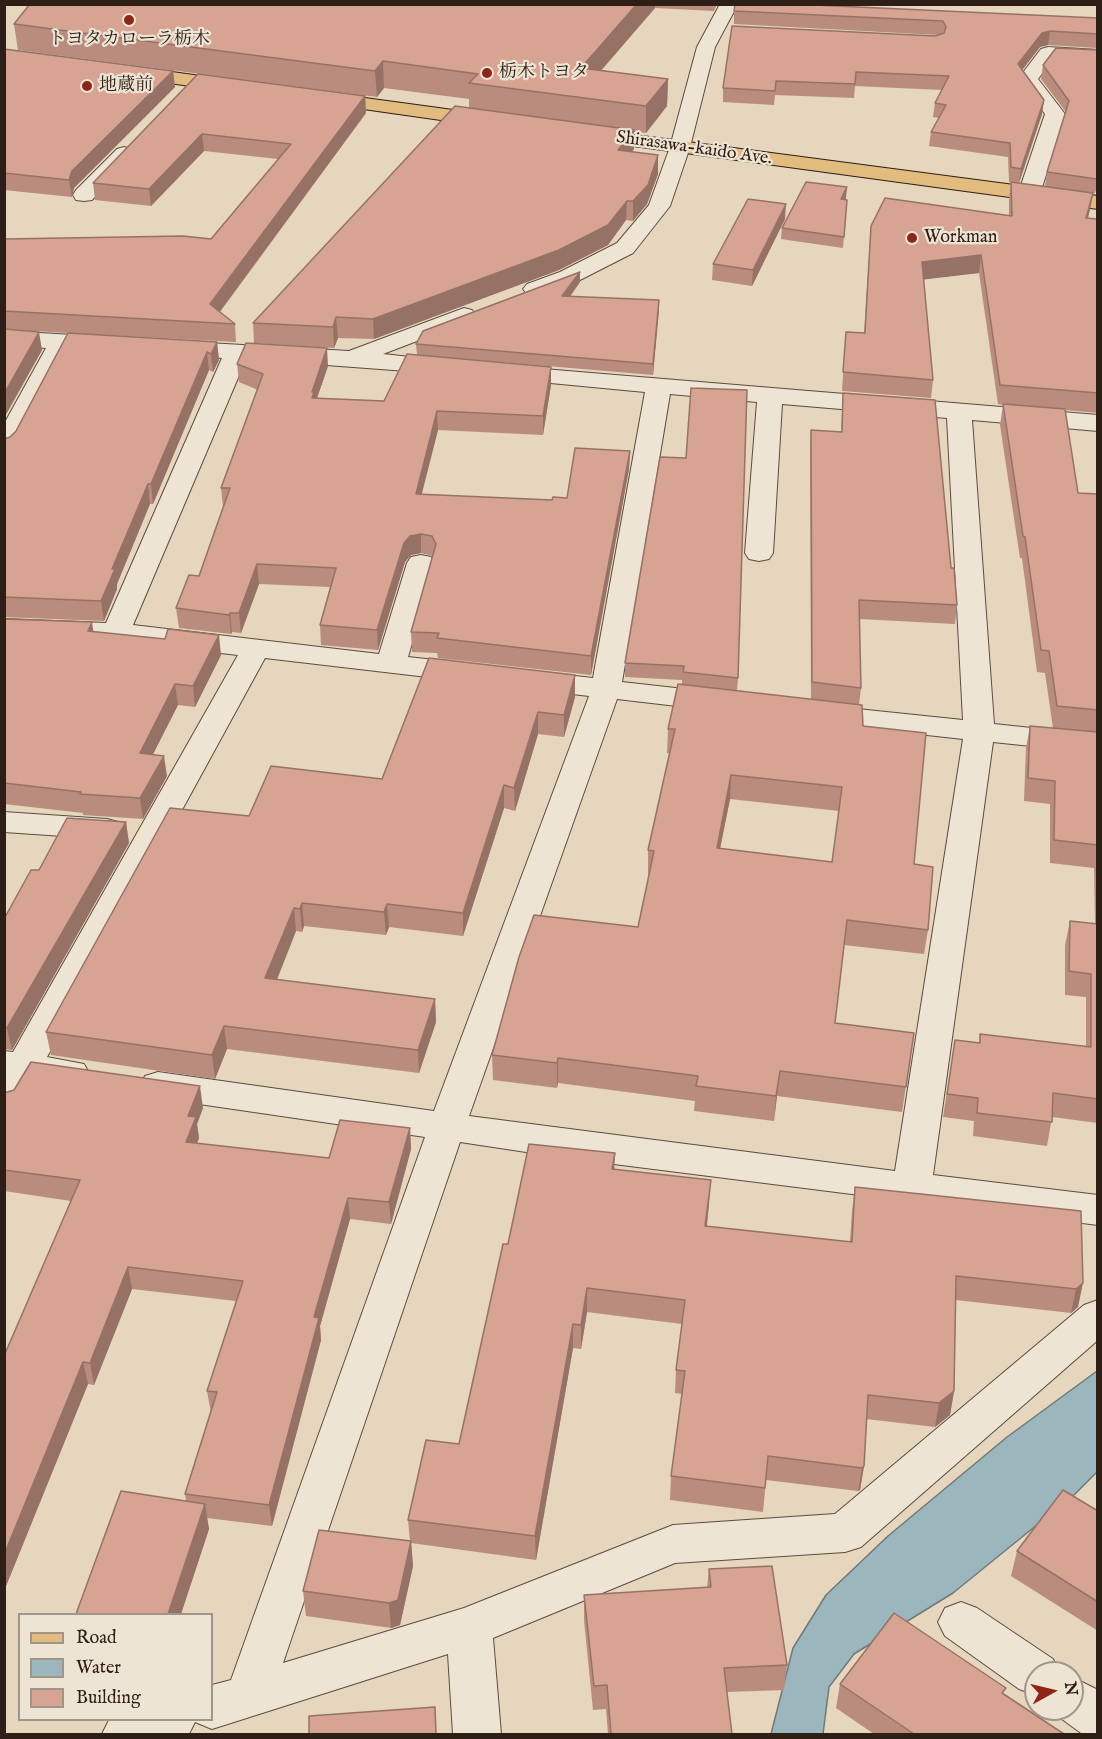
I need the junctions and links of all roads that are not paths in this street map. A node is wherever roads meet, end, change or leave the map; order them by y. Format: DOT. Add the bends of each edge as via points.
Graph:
graph roads {
  1 [pos="729,4"];
  2 [pos="715,31"];
  3 [pos="738,32"];
  4 [pos="1098,56"];
  5 [pos="104,69"];
  6 [pos="195,81"];
  7 [pos="254,89"];
  8 [pos="300,96"];
  9 [pos="179,98"];
  10 [pos="511,124"];
  11 [pos="569,132"];
  12 [pos="139,138"];
  13 [pos="680,147"];
  14 [pos="1029,194"];
  15 [pos="84,195"];
  16 [pos="1098,203"];
  17 [pos="513,297"];
  18 [pos="480,310"];
  19 [pos="4,338"];
  20 [pos="62,342"];
  21 [pos="237,352"];
  22 [pos="348,358"];
  23 [pos="659,386"];
  24 [pos="770,396"];
  25 [pos="959,412"];
  26 [pos="1098,423"];
  27 [pos="4,449"];
  28 [pos="759,552"];
  29 [pos="421,563"];
  30 [pos="4,628"];
  31 [pos="116,632"];
  32 [pos="256,648"];
  33 [pos="392,664"];
  34 [pos="606,689"];
  35 [pos="746,705"];
  36 [pos="793,711"];
  37 [pos="979,732"];
  38 [pos="1098,744"];
  39 [pos="4,822"];
  40 [pos="155,832"];
  41 [pos="14,1065"];
  42 [pos="4,1102"];
  43 [pos="447,1127"];
  44 [pos="912,1187"];
  45 [pos="1098,1210"];
  46 [pos="1098,1316"];
  47 [pos="961,1622"];
  48 [pos="469,1627"];
  49 [pos="1024,1666"];
  50 [pos="230,1700"];
  51 [pos="1084,1707"];
  52 [pos="1098,1717"];
  53 [pos="166,1721"];
  54 [pos="126,1734"];
  55 [pos="477,1734"];
  1 -- 2 [label="street"];
  2 -- 3 [label="street"];
  2 -- 13 [label="street" via="706,47"];
  4 -- 14 [label="street" via="1048,52 1028,79 1055,114"];
  5 -- 6 [label="main road"];
  6 -- 7 [label="main road"];
  6 -- 9 [label="street"];
  8 -- 10 [label="main road"];
  11 -- 13 [label="main road, Shirasawa-kaido Ave."];
  12 -- 15 [label="street"];
  13 -- 14 [label="main road, Shirasawa-kaido Ave."];
  13 -- 17 [label="street" via="659,206 625,248 568,277"];
  14 -- 16 [label="main road, Shirasawa-kaido Ave."];
  18 -- 22 [label="street"];
  19 -- 20 [label="street"];
  20 -- 21 [label="street"];
  20 -- 27 [label="street"];
  21 -- 22 [label="street"];
  21 -- 31 [label="street"];
  22 -- 23 [label="street"];
  23 -- 24 [label="street"];
  23 -- 34 [label="street"];
  24 -- 25 [label="street"];
  24 -- 28 [label="street"];
  25 -- 26 [label="street"];
  25 -- 37 [label="street"];
  29 -- 33 [label="street"];
  30 -- 31 [label="street"];
  31 -- 32 [label="street"];
  32 -- 33 [label="street"];
  32 -- 40 [label="street"];
  33 -- 34 [label="street"];
  34 -- 35 [label="street"];
  34 -- 43 [label="street"];
  36 -- 37 [label="street"];
  37 -- 38 [label="street"];
  37 -- 44 [label="street"];
  39 -- 40 [label="street"];
  40 -- 41 [label="street"];
  41 -- 42 [label="street"];
  41 -- 43 [label="street"];
  43 -- 44 [label="street"];
  43 -- 50 [label="street"];
  44 -- 45 [label="street"];
  46 -- 48 [label="street" via="845,1533 673,1544"];
  47 -- 49 [label="street"];
  48 -- 50 [label="street"];
  48 -- 55 [label="street"];
  51 -- 52 [label="street"];
  53 -- 54 [label="street"];
}
